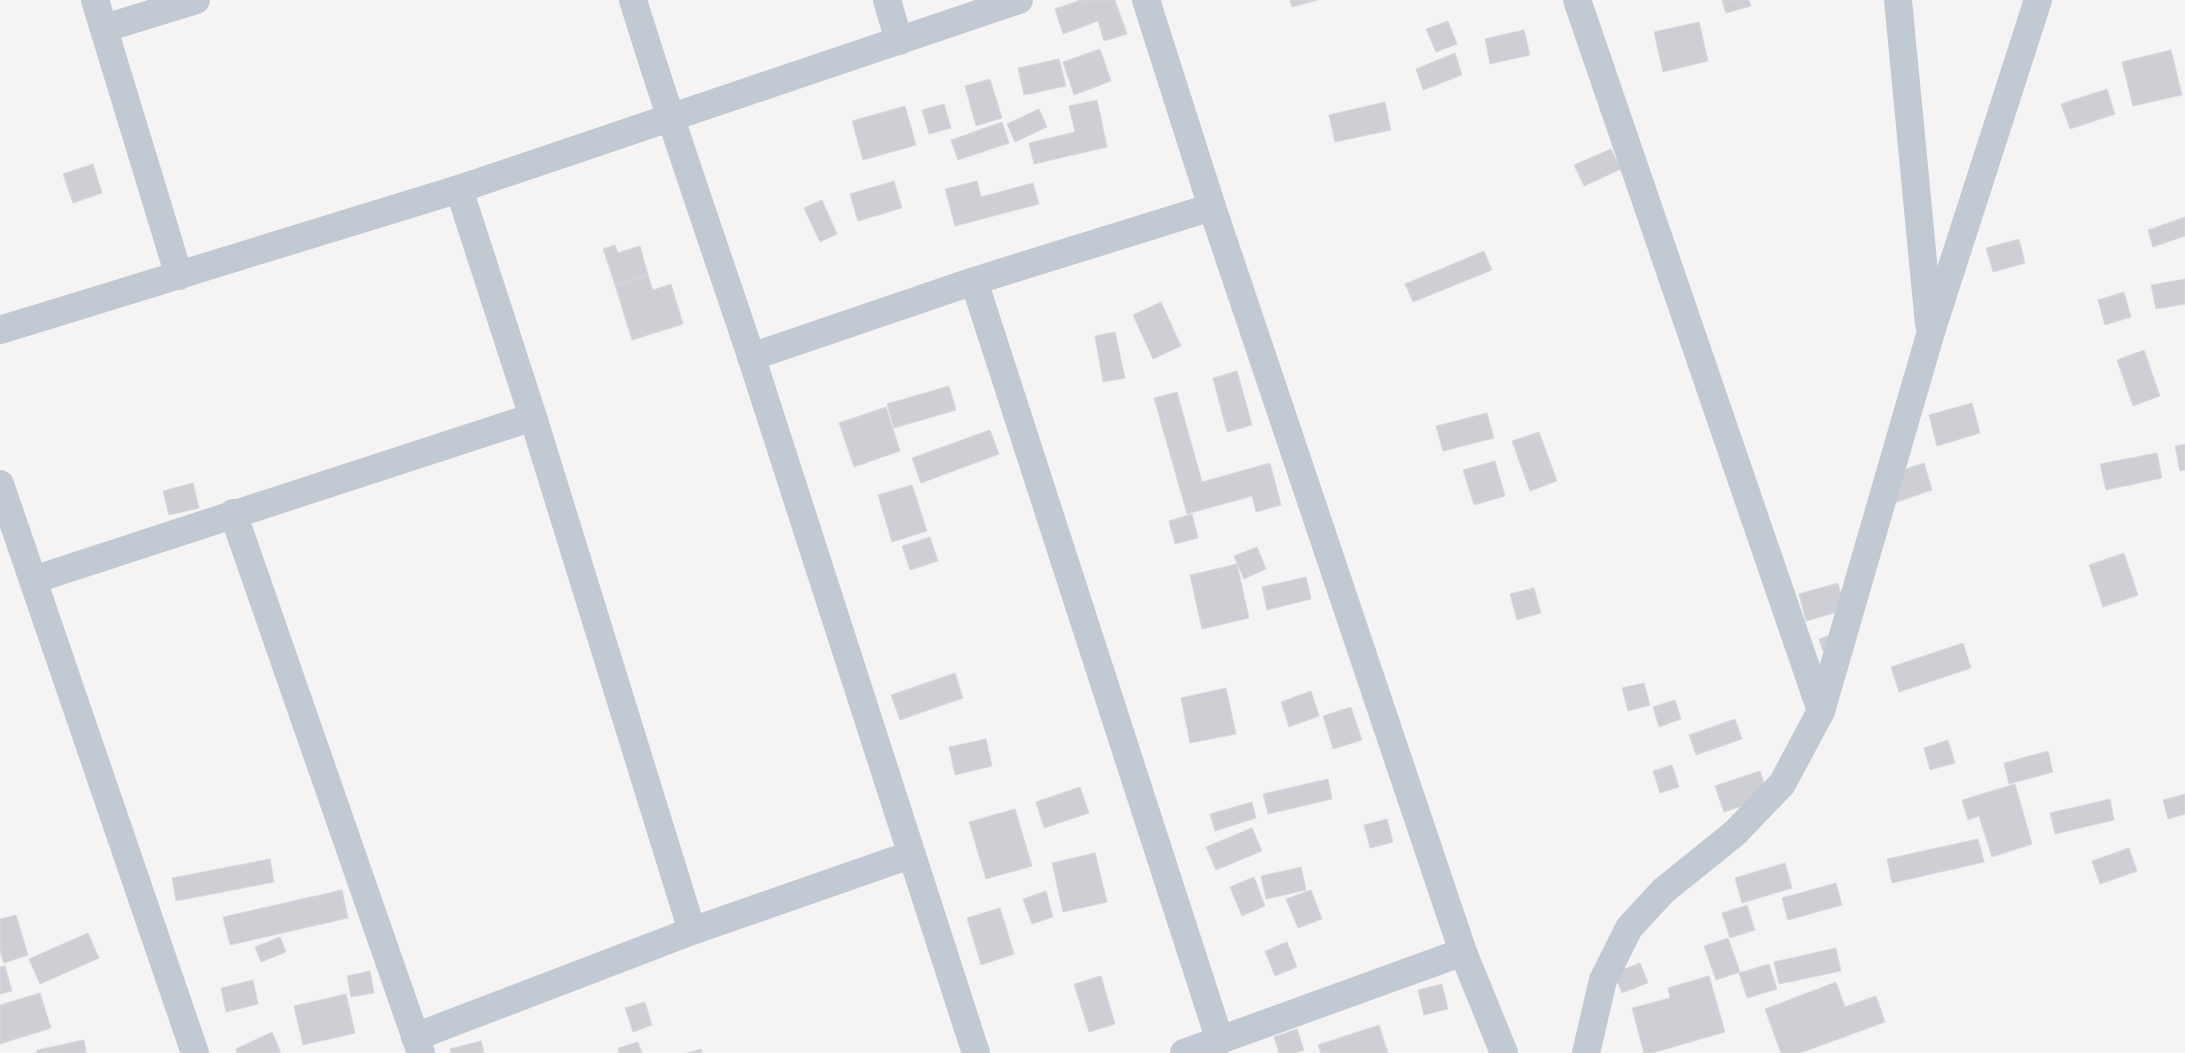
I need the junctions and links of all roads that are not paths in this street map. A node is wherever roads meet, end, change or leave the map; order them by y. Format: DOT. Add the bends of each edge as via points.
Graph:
graph roads {
  1 [pos="96,0"];
  2 [pos="196,0"];
  3 [pos="633,0"];
  4 [pos="887,0"];
  5 [pos="1019,0"];
  6 [pos="1146,0"];
  7 [pos="1577,0"];
  8 [pos="1898,0"];
  9 [pos="2038,0"];
  10 [pos="105,28"];
  11 [pos="899,41"];
  12 [pos="669,118"];
  13 [pos="459,189"];
  14 [pos="1212,207"];
  15 [pos="179,276"];
  16 [pos="974,281"];
  17 [pos="0,330"];
  18 [pos="1930,335"];
  19 [pos="751,357"];
  20 [pos="533,417"];
  21 [pos="0,484"];
  22 [pos="233,513"];
  23 [pos="33,580"];
  24 [pos="1821,711"];
  25 [pos="910,855"];
  26 [pos="692,931"];
  27 [pos="1464,952"];
  28 [pos="1220,1041"];
  29 [pos="418,1045"];
  30 [pos="194,1053"];
  31 [pos="976,1053"];
  32 [pos="1184,1053"];
  33 [pos="1504,1053"];
  34 [pos="1586,1053"];
  1 -- 10 [label="street"];
  2 -- 10 [label="street"];
  3 -- 12 [label="street"];
  4 -- 11 [label="street"];
  5 -- 11 [label="street"];
  6 -- 14 [label="street"];
  7 -- 24 [label="street"];
  8 -- 18 [label="street"];
  9 -- 18 [label="street"];
  10 -- 15 [label="street"];
  11 -- 12 [label="street"];
  12 -- 13 [label="street"];
  12 -- 19 [label="street"];
  13 -- 15 [label="street"];
  13 -- 20 [label="street"];
  14 -- 16 [label="street"];
  14 -- 27 [label="street"];
  15 -- 17 [label="street"];
  16 -- 19 [label="street"];
  16 -- 28 [label="street"];
  18 -- 24 [label="street"];
  19 -- 25 [label="street"];
  20 -- 22 [label="street"];
  20 -- 26 [label="street"];
  21 -- 23 [label="street"];
  22 -- 23 [label="street"];
  22 -- 29 [label="street"];
  23 -- 30 [label="street"];
  24 -- 34 [label="street" via="1782,784 1735,833 1663,891 1629,928 1603,980"];
  25 -- 26 [label="street"];
  25 -- 31 [label="street"];
  26 -- 29 [label="street"];
  27 -- 28 [label="street"];
  27 -- 33 [label="street"];
  28 -- 32 [label="street"];
}
